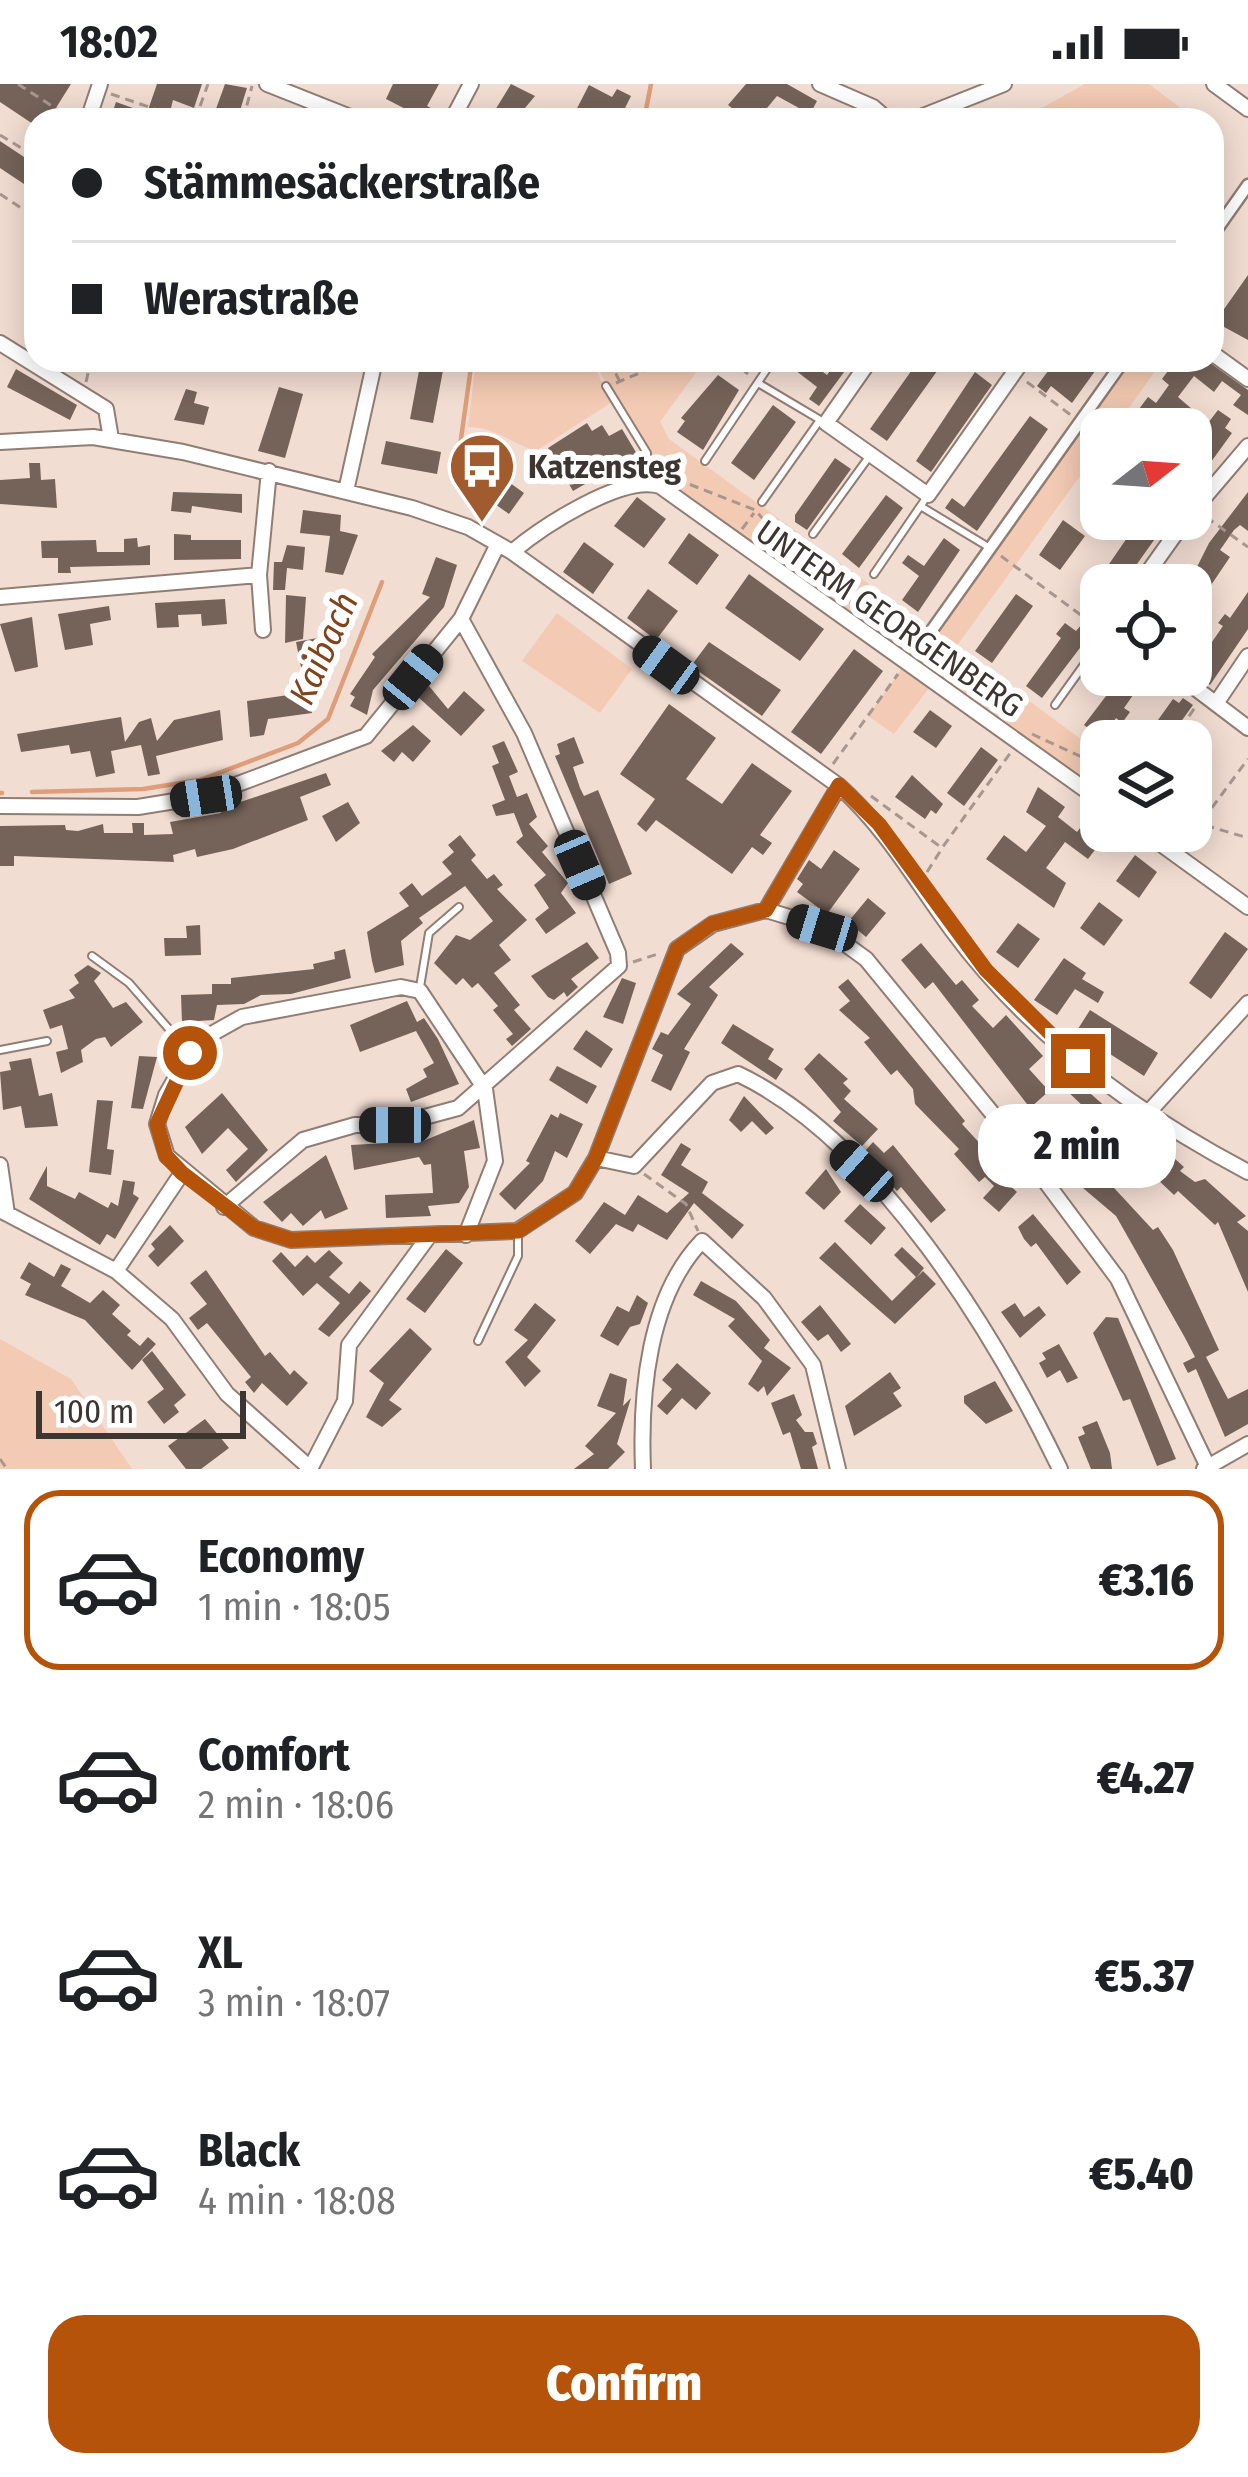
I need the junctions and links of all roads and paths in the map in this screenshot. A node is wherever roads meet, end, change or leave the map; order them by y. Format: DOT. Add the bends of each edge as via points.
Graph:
graph roads {
  1 [pos="19,84"];
  2 [pos="267,84"];
  3 [pos="820,84"];
  4 [pos="1004,84"];
  5 [pos="1214,84"];
  6 [pos="99,87"];
  7 [pos="55,108"];
  8 [pos="155,108"];
  9 [pos="328,108"];
  10 [pos="874,108"];
  11 [pos="945,108"];
  12 [pos="1248,109"];
  13 [pos="1248,185"];
  14 [pos="1224,219"];
  15 [pos="47,372"];
  16 [pos="88,372"];
  17 [pos="372,372"];
  18 [pos="615,372"];
  19 [pos="641,372"];
  20 [pos="745,372"];
  21 [pos="765,372"];
  22 [pos="861,372"];
  23 [pos="1014,372"];
  24 [pos="1025,372"];
  25 [pos="1115,372"];
  26 [pos="620,381"];
  27 [pos="758,382"];
  28 [pos="607,386"];
  29 [pos="83,394"];
  30 [pos="823,421"];
  31 [pos="1079,422"];
  32 [pos="111,439"];
  33 [pos="0,442"];
  34 [pos="1248,446"];
  35 [pos="871,454"];
  36 [pos="705,461"];
  37 [pos="269,471"];
  38 [pos="647,475"];
  39 [pos="1212,488"];
  40 [pos="346,491"];
  41 [pos="925,501"];
  42 [pos="762,502"];
  43 [pos="755,511"];
  44 [pos="1212,526"];
  45 [pos="814,535"];
  46 [pos="734,542"];
  47 [pos="1248,547"];
  48 [pos="990,548"];
  49 [pos="504,549"];
  50 [pos="874,574"];
  51 [pos="259,575"];
  52 [pos="820,584"];
  53 [pos="828,593"];
  54 [pos="0,597"];
  55 [pos="1080,614"];
  56 [pos="460,619"];
  57 [pos="263,630"];
  58 [pos="932,630"];
  59 [pos="1248,656"];
  60 [pos="906,663"];
  61 [pos="1080,670"];
  62 [pos="1207,696"];
  63 [pos="1210,698"];
  64 [pos="1055,706"];
  65 [pos="1191,720"];
  66 [pos="1248,728"];
  67 [pos="1018,742"];
  68 [pos="1080,756"];
  69 [pos="1248,759"];
  70 [pos="831,766"];
  71 [pos="839,785"];
  72 [pos="1080,786"];
  73 [pos="868,794"];
  74 [pos="0,806"];
  75 [pos="1212,807"];
  76 [pos="1212,829"];
  77 [pos="1248,838"];
  78 [pos="942,848"];
  79 [pos="1173,852"];
  80 [pos="1179,852"];
  81 [pos="1177,855"];
  82 [pos="920,882"];
  83 [pos="460,907"];
  84 [pos="1248,907"];
  85 [pos="766,910"];
  86 [pos="677,949"];
  87 [pos="92,956"];
  88 [pos="619,966"];
  89 [pos="420,991"];
  90 [pos="1248,1003"];
  91 [pos="47,1041"];
  92 [pos="0,1050"];
  93 [pos="190,1053"];
  94 [pos="484,1089"];
  95 [pos="1147,1114"];
  96 [pos="596,1158"];
  97 [pos="0,1165"];
  98 [pos="634,1166"];
  99 [pos="1248,1172"];
  100 [pos="182,1173"];
  101 [pos="224,1208"];
  102 [pos="3,1212"];
  103 [pos="518,1231"];
  104 [pos="466,1235"];
  105 [pos="428,1236"];
  106 [pos="702,1241"];
  107 [pos="116,1271"];
  108 [pos="478,1341"];
  109 [pos="1248,1444"];
  110 [pos="0,1459"];
  111 [pos="1207,1468"];
  112 [pos="7,1469"];
  113 [pos="311,1469"];
  114 [pos="643,1469"];
  115 [pos="838,1469"];
  116 [pos="1060,1469"];
  1 -- 7 [label="path"];
  2 -- 9 [label="street"];
  3 -- 10 [label="street"];
  4 -- 11 [label="street"];
  5 -- 12 [label="street"];
  6 -- 8 [label="path"];
  13 -- 14 [label="street"];
  15 -- 29 [label="street"];
  16 -- 29 [label="path"];
  17 -- 40 [label="street"];
  18 -- 26 [label="path"];
  19 -- 26 [label="path"];
  20 -- 27 [label="path"];
  21 -- 27 [label="lane"];
  22 -- 30 [label="street"];
  23 -- 41 [label="street"];
  24 -- 31 [label="path"];
  25 -- 31 [label="street"];
  26 -- 28 [label="path"];
  27 -- 30 [label="lane"];
  27 -- 36 [label="lane"];
  28 -- 38 [label="lane" via="647,453"];
  29 -- 32 [label="street" via="106,409"];
  30 -- 35 [label="street"];
  30 -- 42 [label="lane"];
  31 -- 48 [label="street"];
  32 -- 33 [label="street"];
  32 -- 37 [label="street"];
  34 -- 39 [label="street"];
  35 -- 41 [label="street"];
  35 -- 45 [label="lane"];
  37 -- 40 [label="street"];
  37 -- 51 [label="street"];
  38 -- 43 [label="path"];
  38 -- 46 [label="street, UNTERM GEORGENBERG"];
  38 -- 49 [label="street"];
  40 -- 49 [label="street" via="469,527"];
  41 -- 48 [label="lane"];
  41 -- 50 [label="lane"];
  42 -- 43 [label="path"];
  43 -- 46 [label="path"];
  43 -- 52 [label="path"];
  44 -- 47 [label="path"];
  46 -- 60 [label="street, UNTERM GEORGENBERG"];
  48 -- 55 [label="path"];
  48 -- 58 [label="street"];
  49 -- 56 [label="street"];
  49 -- 71 [label="street"];
  51 -- 54 [label="street"];
  51 -- 57 [label="street"];
  53 -- 58 [label="path"];
  56 -- 74 [label="street" via="366,736 206,796 138,807"];
  56 -- 88 [label="street" via="524,733"];
  58 -- 68 [label="path" via="1022,729"];
  59 -- 63 [label="street"];
  60 -- 67 [label="street, UNTERM GEORGENBERG"];
  60 -- 70 [label="path"];
  61 -- 64 [label="lane"];
  62 -- 63 [label="street"];
  63 -- 65 [label="path"];
  63 -- 66 [label="street"];
  67 -- 72 [label="street, UNTERM GEORGENBERG"];
  67 -- 78 [label="path"];
  69 -- 75 [label="path"];
  71 -- 82 [label="street"];
  71 -- 85 [label="street"];
  73 -- 78 [label="path"];
  76 -- 77 [label="path"];
  78 -- 82 [label="path"];
  79 -- 81 [label="street"];
  80 -- 81 [label="path"];
  81 -- 84 [label="street"];
  82 -- 95 [label="street" via="1026,1014"];
  83 -- 89 [label="lane" via="429,933"];
  85 -- 86 [label="street" via="712,924"];
  85 -- 111 [label="street" via="822,928 866,959 1019,1146 1118,1279"];
  86 -- 88 [label="path"];
  86 -- 96 [label="street"];
  87 -- 93 [label="lane" via="129,983"];
  88 -- 94 [label="street"];
  89 -- 93 [label="street" via="401,987 242,1017"];
  89 -- 94 [label="street"];
  90 -- 95 [label="street"];
  91 -- 92 [label="lane"];
  93 -- 100 [label="street" via="157,1124 166,1156"];
  94 -- 101 [label="street" via="458,1108 303,1140"];
  94 -- 104 [label="street" via="495,1161"];
  95 -- 99 [label="street"];
  96 -- 98 [label="street"];
  96 -- 103 [label="street" via="575,1193"];
  97 -- 102 [label="street"];
  98 -- 106 [label="path" via="686,1204"];
  98 -- 116 [label="street" via="712,1083 738,1074 774,1091 862,1171 944,1269 1018,1382"];
  100 -- 101 [label="street"];
  100 -- 107 [label="street"];
  101 -- 105 [label="street" via="291,1240"];
  102 -- 107 [label="street"];
  103 -- 104 [label="street"];
  103 -- 108 [label="lane" via="518,1256"];
  104 -- 105 [label="street"];
  105 -- 113 [label="street" via="349,1345 345,1401"];
  106 -- 114 [label="street" via="681,1263 648,1362"];
  106 -- 115 [label="street" via="764,1298 813,1365"];
  107 -- 113 [label="street" via="172,1319 240,1407"];
  109 -- 111 [label="street"];
  110 -- 112 [label="path"];
}
